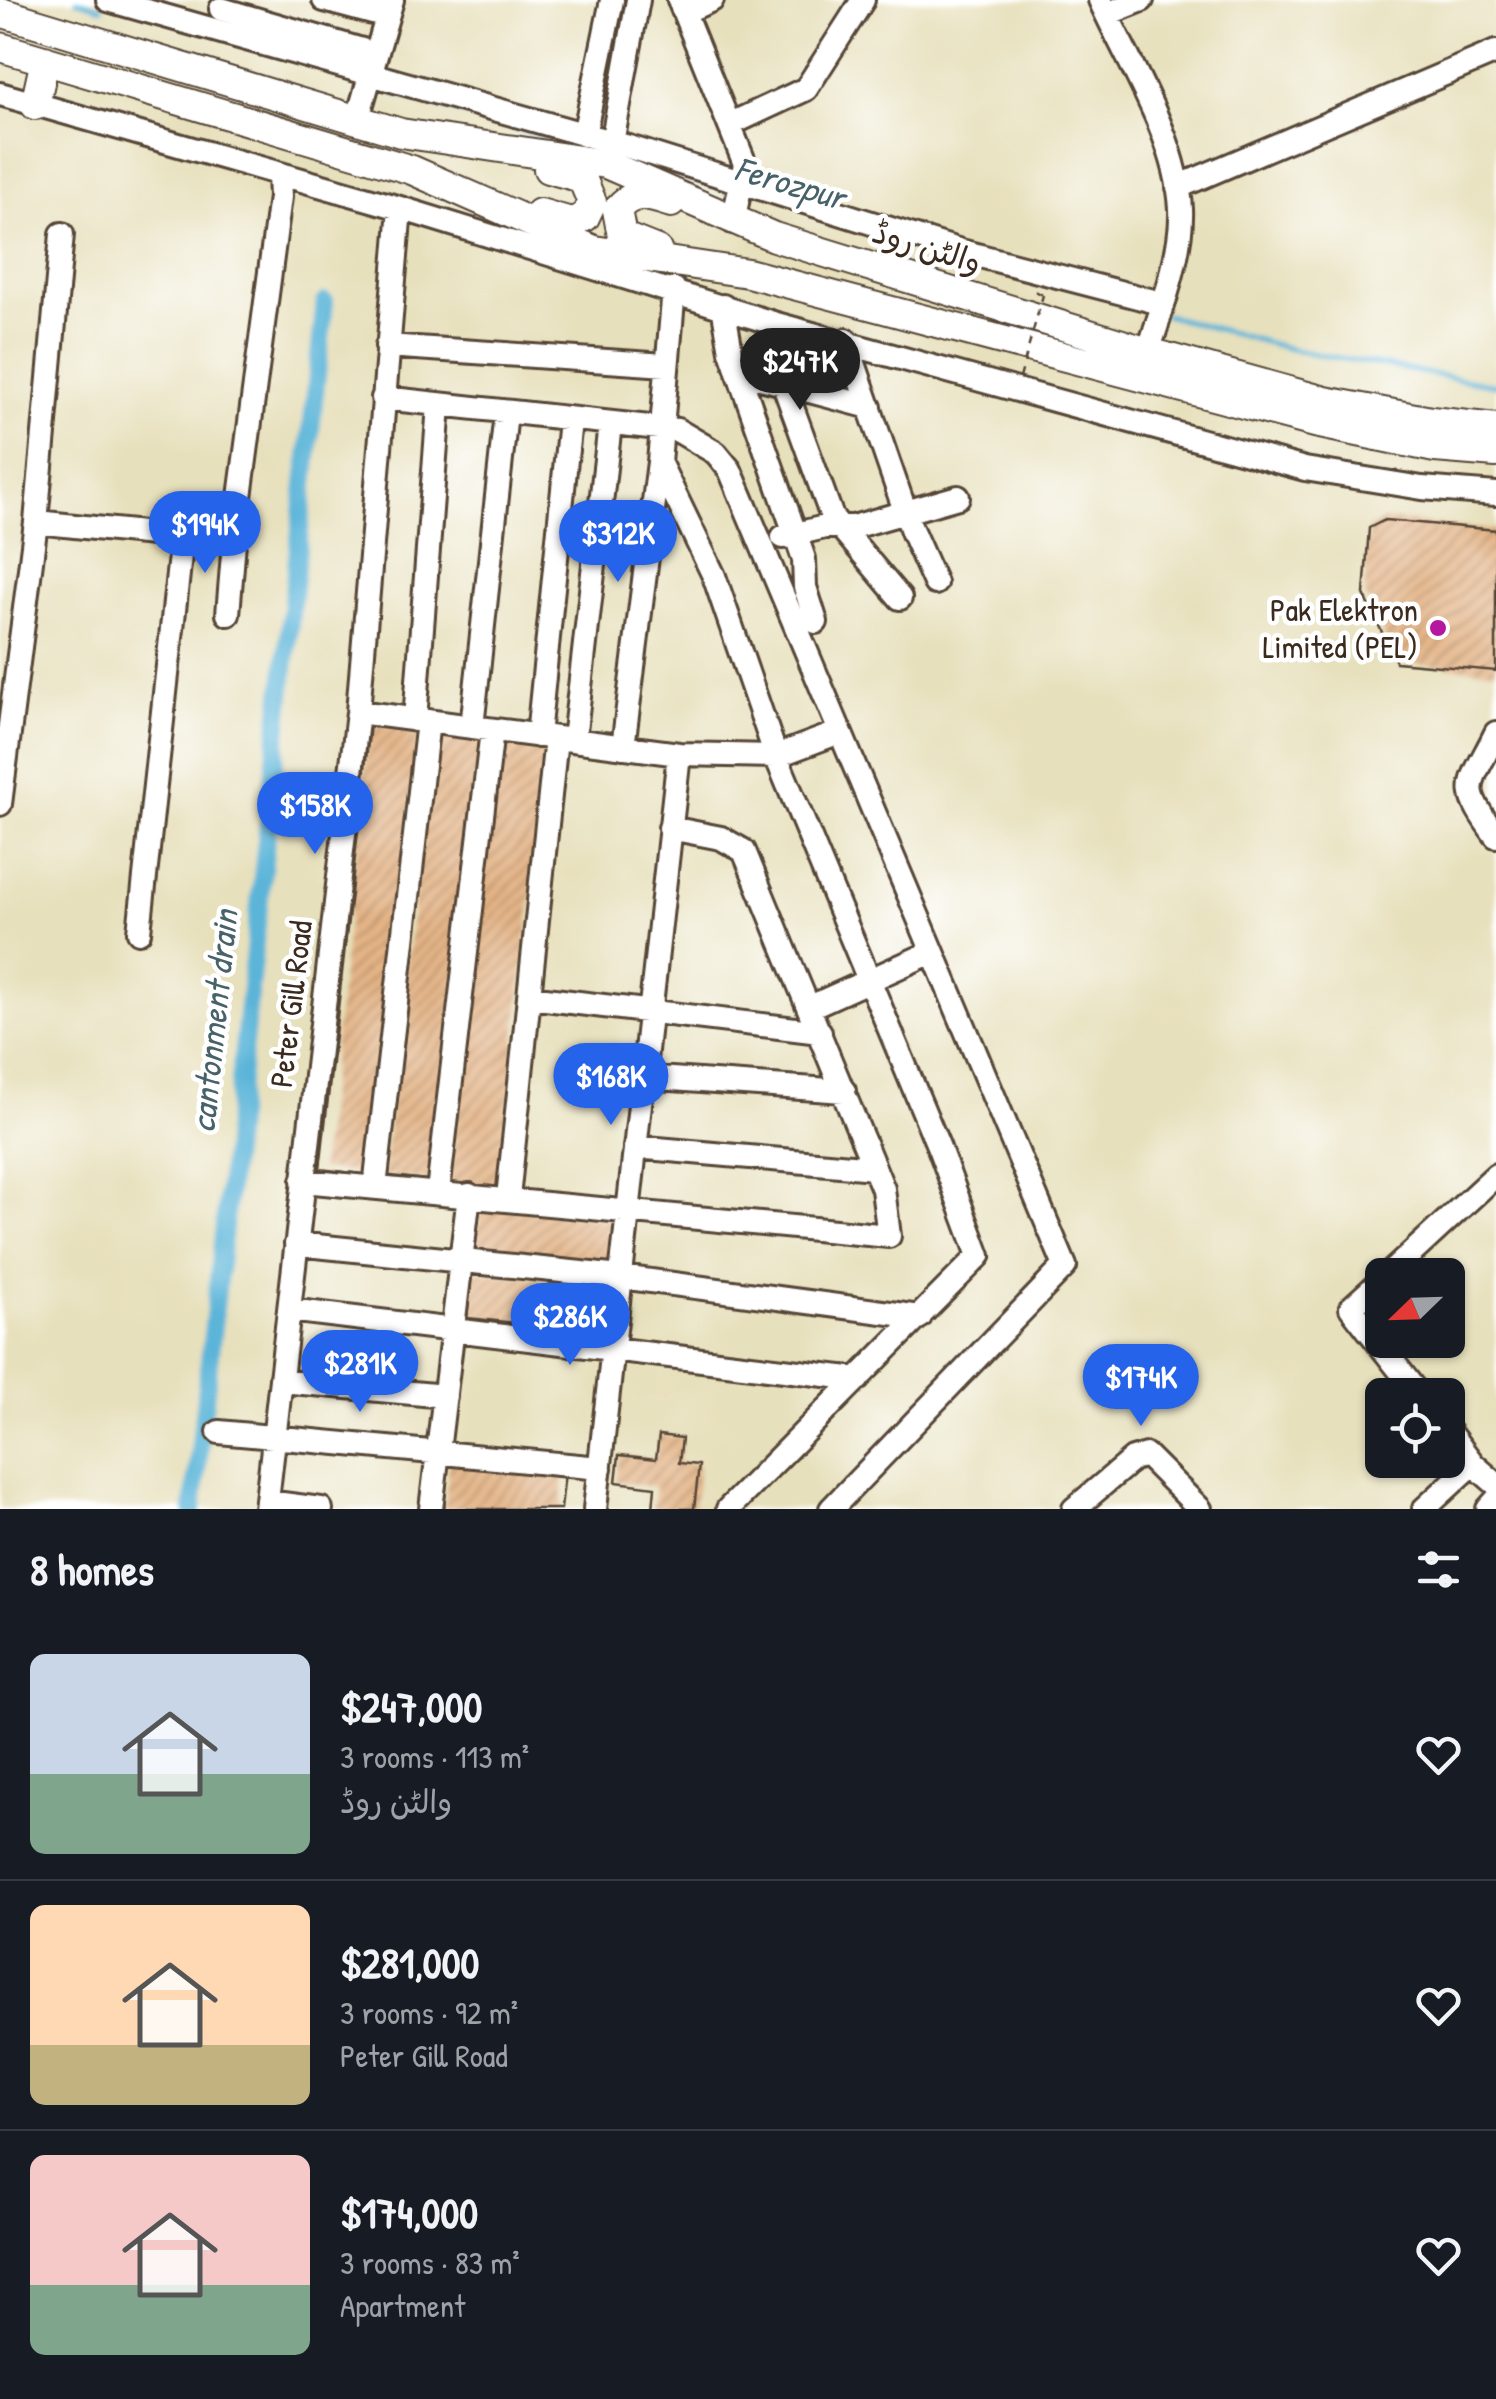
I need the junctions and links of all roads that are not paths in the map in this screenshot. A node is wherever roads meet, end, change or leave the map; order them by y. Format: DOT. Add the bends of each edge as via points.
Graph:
graph roads {
  1 [pos="108,0"];
  2 [pos="324,0"];
  3 [pos="612,0"];
  4 [pos="638,0"];
  5 [pos="712,0"];
  6 [pos="862,0"];
  7 [pos="1142,0"];
  8 [pos="682,6"];
  9 [pos="1104,7"];
  10 [pos="251,8"];
  11 [pos="222,9"];
  12 [pos="390,9"];
  13 [pos="0,12"];
  14 [pos="0,47"];
  15 [pos="1496,52"];
  16 [pos="45,60"];
  17 [pos="372,65"];
  18 [pos="0,94"];
  19 [pos="35,105"];
  20 [pos="356,121"];
  21 [pos="731,124"];
  22 [pos="401,133"];
  23 [pos="584,135"];
  24 [pos="612,143"];
  25 [pos="418,174"];
  26 [pos="279,176"];
  27 [pos="743,184"];
  28 [pos="1178,187"];
  29 [pos="400,208"];
  30 [pos="733,222"];
  31 [pos="62,234"];
  32 [pos="740,271"];
  33 [pos="674,289"];
  34 [pos="723,306"];
  35 [pos="1157,318"];
  36 [pos="773,322"];
  37 [pos="846,340"];
  38 [pos="387,346"];
  39 [pos="666,365"];
  40 [pos="738,372"];
  41 [pos="785,385"];
  42 [pos="383,398"];
  43 [pos="439,405"];
  44 [pos="870,407"];
  45 [pos="506,413"];
  46 [pos="570,420"];
  47 [pos="610,424"];
  48 [pos="1496,428"];
  49 [pos="659,429"];
  50 [pos="1496,453"];
  51 [pos="659,462"];
  52 [pos="1496,494"];
  53 [pos="958,497"];
  54 [pos="906,512"];
  55 [pos="36,522"];
  56 [pos="840,526"];
  57 [pos="794,534"];
  58 [pos="182,538"];
  59 [pos="234,542"];
  60 [pos="761,545"];
  61 [pos="935,583"];
  62 [pos="900,598"];
  63 [pos="228,614"];
  64 [pos="816,622"];
  65 [pos="358,712"];
  66 [pos="421,720"];
  67 [pos="482,728"];
  68 [pos="840,732"];
  69 [pos="1496,733"];
  70 [pos="556,738"];
  71 [pos="624,747"];
  72 [pos="679,754"];
  73 [pos="776,756"];
  74 [pos="0,804"];
  75 [pos="670,828"];
  76 [pos="1496,836"];
  77 [pos="139,932"];
  78 [pos="932,952"];
  79 [pos="870,982"];
  80 [pos="529,997"];
  81 [pos="810,1007"];
  82 [pos="650,1012"];
  83 [pos="820,1032"];
  84 [pos="643,1077"];
  85 [pos="844,1091"];
  86 [pos="635,1147"];
  87 [pos="874,1168"];
  88 [pos="1496,1175"];
  89 [pos="303,1181"];
  90 [pos="374,1187"];
  91 [pos="438,1192"];
  92 [pos="469,1195"];
  93 [pos="508,1198"];
  94 [pos="628,1210"];
  95 [pos="296,1244"];
  96 [pos="1406,1258"];
  97 [pos="461,1261"];
  98 [pos="621,1276"];
  99 [pos="1365,1295"];
  100 [pos="289,1310"];
  101 [pos="920,1316"];
  102 [pos="1365,1326"];
  103 [pos="453,1329"];
  104 [pos="613,1346"];
  105 [pos="1390,1358"];
  106 [pos="1406,1378"];
  107 [pos="858,1380"];
  108 [pos="281,1381"];
  109 [pos="444,1396"];
  110 [pos="219,1432"];
  111 [pos="274,1437"];
  112 [pos="437,1452"];
  113 [pos="1465,1454"];
  114 [pos="1473,1464"];
  115 [pos="600,1468"];
  116 [pos="1496,1484"];
  117 [pos="1496,1500"];
  118 [pos="267,1506"];
  119 [pos="321,1509"];
  120 [pos="431,1509"];
  121 [pos="595,1509"];
  122 [pos="728,1509"];
  123 [pos="831,1509"];
  124 [pos="1074,1509"];
  125 [pos="1200,1509"];
  126 [pos="1424,1509"];
  127 [pos="1488,1509"];
  1 -- 17 [label="street"];
  2 -- 12 [label="street"];
  3 -- 23 [label="street"];
  4 -- 24 [label="street"];
  5 -- 8 [label="street"];
  6 -- 21 [label="street" via="806,89"];
  7 -- 9 [label="street"];
  8 -- 21 [label="street"];
  9 -- 28 [label="street"];
  10 -- 11 [label="street"];
  10 -- 17 [label="street"];
  12 -- 17 [label="street"];
  13 -- 20 [label="main road, والٹن روڈ"];
  14 -- 16 [label="main road, والٹن روڈ"];
  15 -- 28 [label="street"];
  16 -- 19 [label="main road"];
  16 -- 25 [label="main road, والٹن روڈ"];
  17 -- 20 [label="street"];
  17 -- 23 [label="street"];
  18 -- 19 [label="street"];
  19 -- 26 [label="street"];
  20 -- 22 [label="main road, والٹن روڈ"];
  21 -- 27 [label="street" via="745,164"];
  22 -- 25 [label="main road" via="582,178 592,202 585,217 571,222"];
  22 -- 30 [label="main road, والٹن روڈ" via="606,164"];
  23 -- 24 [label="street"];
  24 -- 27 [label="street"];
  25 -- 32 [label="main road, والٹن روڈ" via="594,250"];
  26 -- 29 [label="street"];
  26 -- 59 [label="street"];
  27 -- 30 [label="street"];
  27 -- 35 [label="street"];
  28 -- 35 [label="street" via="1180,232"];
  29 -- 33 [label="street"];
  29 -- 38 [label="street, Peter Gill Road"];
  30 -- 32 [label="main road" via="639,194 624,200 616,219 633,244"];
  30 -- 35 [label="main road, والٹن روڈ"];
  31 -- 55 [label="street"];
  32 -- 50 [label="main road, والٹن روڈ" via="1315,423 1434,448"];
  33 -- 34 [label="street"];
  33 -- 39 [label="street"];
  34 -- 36 [label="street"];
  34 -- 40 [label="street"];
  35 -- 48 [label="main road, والٹن روڈ" via="1325,401"];
  36 -- 37 [label="street"];
  36 -- 41 [label="street" via="770,340"];
  37 -- 44 [label="street"];
  37 -- 52 [label="street" via="1305,469"];
  38 -- 39 [label="street"];
  38 -- 42 [label="street, Peter Gill Road"];
  39 -- 49 [label="street"];
  40 -- 41 [label="street"];
  40 -- 57 [label="street"];
  41 -- 44 [label="street"];
  41 -- 56 [label="street" via="808,459"];
  42 -- 43 [label="street"];
  42 -- 65 [label="street, Peter Gill Road"];
  43 -- 45 [label="street"];
  43 -- 66 [label="street"];
  44 -- 54 [label="street"];
  45 -- 46 [label="street"];
  45 -- 67 [label="street"];
  46 -- 47 [label="street"];
  46 -- 70 [label="street"];
  47 -- 49 [label="street"];
  47 -- 70 [label="street"];
  49 -- 51 [label="street"];
  49 -- 60 [label="street" via="677,430 716,453 730,470"];
  51 -- 71 [label="street"];
  51 -- 73 [label="street" via="714,576"];
  53 -- 54 [label="street"];
  54 -- 56 [label="street"];
  54 -- 61 [label="street"];
  55 -- 58 [label="street"];
  55 -- 74 [label="street"];
  56 -- 57 [label="street"];
  56 -- 62 [label="street"];
  57 -- 60 [label="street"];
  57 -- 64 [label="street"];
  58 -- 59 [label="street"];
  58 -- 77 [label="street"];
  59 -- 63 [label="street"];
  60 -- 68 [label="street"];
  65 -- 66 [label="street"];
  65 -- 89 [label="street, Peter Gill Road"];
  66 -- 67 [label="street"];
  66 -- 90 [label="street"];
  67 -- 70 [label="street"];
  67 -- 91 [label="street"];
  68 -- 73 [label="street"];
  68 -- 78 [label="street"];
  69 -- 76 [label="street" via="1470,785 1470,801"];
  70 -- 71 [label="street"];
  70 -- 80 [label="street"];
  71 -- 72 [label="street"];
  72 -- 73 [label="street"];
  72 -- 75 [label="street"];
  73 -- 79 [label="street"];
  75 -- 81 [label="street" via="721,838 744,851"];
  75 -- 82 [label="street"];
  78 -- 79 [label="street"];
  78 -- 123 [label="street" via="1064,1266"];
  79 -- 81 [label="street"];
  79 -- 101 [label="street" via="979,1256"];
  80 -- 82 [label="street"];
  80 -- 93 [label="street"];
  81 -- 83 [label="street"];
  82 -- 83 [label="street"];
  82 -- 84 [label="street"];
  83 -- 85 [label="street"];
  84 -- 85 [label="street"];
  84 -- 86 [label="street"];
  85 -- 87 [label="street"];
  86 -- 87 [label="street"];
  86 -- 94 [label="street"];
  87 -- 94 [label="street" via="889,1236"];
  88 -- 96 [label="street"];
  89 -- 90 [label="street"];
  89 -- 95 [label="street, Peter Gill Road"];
  90 -- 91 [label="street"];
  91 -- 92 [label="street"];
  92 -- 93 [label="street"];
  92 -- 97 [label="street"];
  93 -- 94 [label="street"];
  94 -- 98 [label="street"];
  95 -- 97 [label="street"];
  95 -- 100 [label="street, Peter Gill Road"];
  97 -- 98 [label="street"];
  97 -- 103 [label="street"];
  98 -- 101 [label="street"];
  98 -- 104 [label="street"];
  99 -- 102 [label="street" via="1351,1308"];
  100 -- 103 [label="street"];
  100 -- 108 [label="street, Peter Gill Road"];
  101 -- 107 [label="street"];
  103 -- 104 [label="street"];
  103 -- 109 [label="street"];
  104 -- 107 [label="street"];
  104 -- 115 [label="street"];
  105 -- 106 [label="street"];
  107 -- 122 [label="street"];
  108 -- 109 [label="street"];
  108 -- 111 [label="street, Peter Gill Road"];
  109 -- 112 [label="street"];
  110 -- 111 [label="street"];
  111 -- 112 [label="street"];
  111 -- 118 [label="street, Peter Gill Road"];
  112 -- 115 [label="street"];
  112 -- 120 [label="street"];
  113 -- 114 [label="street"];
  114 -- 116 [label="street"];
  114 -- 126 [label="street"];
  115 -- 121 [label="street"];
  117 -- 127 [label="street"];
  118 -- 119 [label="street"];
  124 -- 125 [label="street" via="1146,1455"];
}
